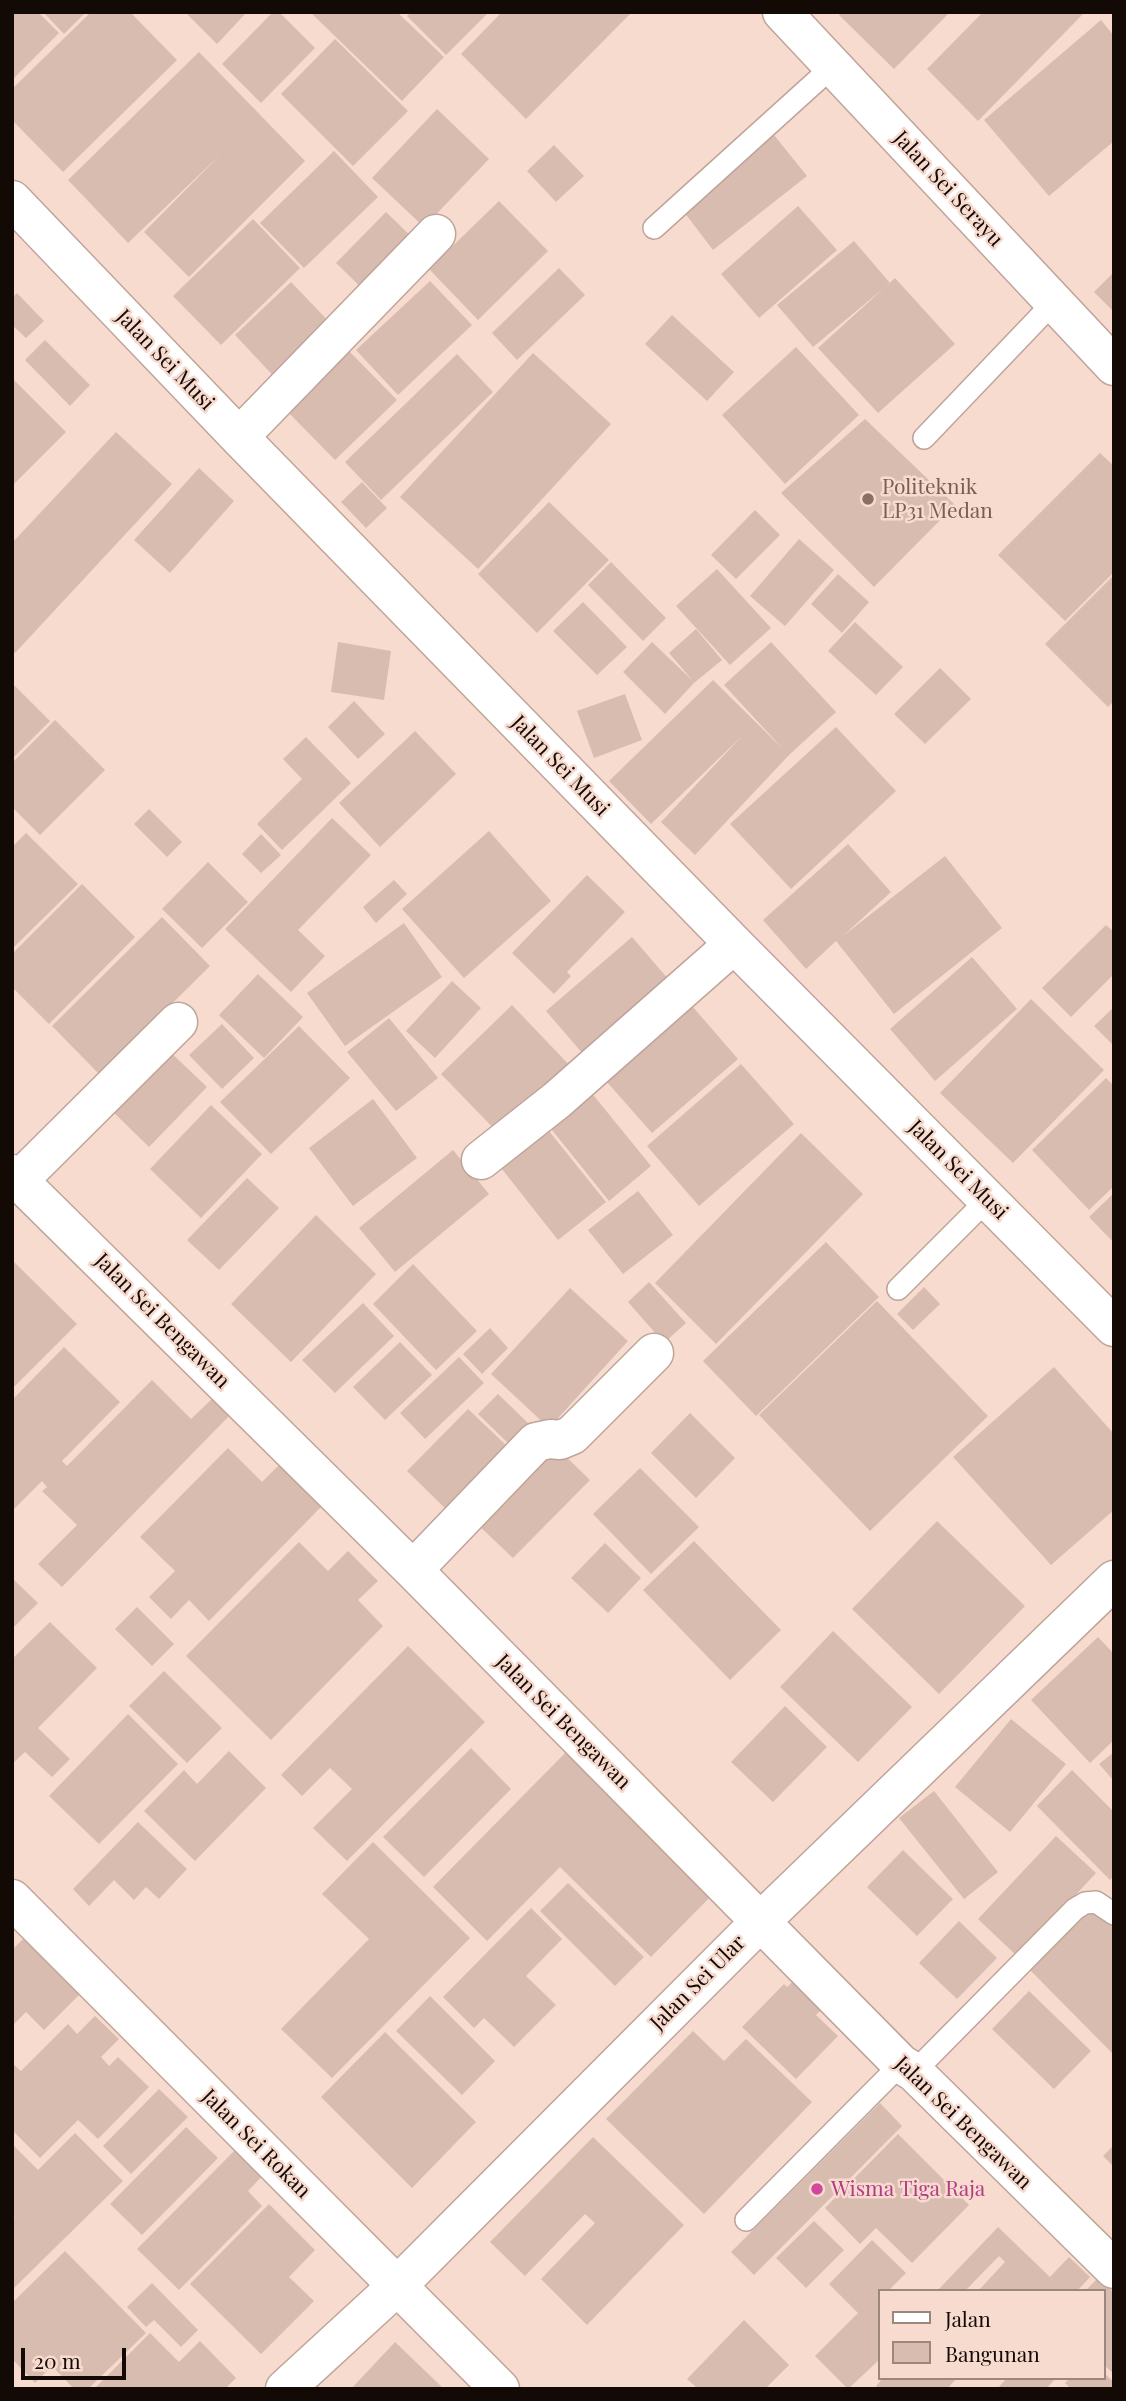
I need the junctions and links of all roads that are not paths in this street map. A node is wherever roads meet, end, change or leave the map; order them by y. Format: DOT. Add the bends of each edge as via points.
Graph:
graph roads {
  1 [pos="782,12"];
  2 [pos="832,66"];
  3 [pos="12,200"];
  4 [pos="654,228"];
  5 [pos="436,234"];
  6 [pos="1054,302"];
  7 [pos="1109,350"];
  8 [pos="239,437"];
  9 [pos="925,438"];
  10 [pos="734,944"];
  11 [pos="178,1022"];
  12 [pos="481,1160"];
  13 [pos="16,1177"];
  14 [pos="988,1199"];
  15 [pos="898,1289"];
  16 [pos="1114,1326"];
  17 [pos="654,1353"];
  18 [pos="413,1570"];
  19 [pos="1114,1580"];
  20 [pos="12,1899"];
  21 [pos="1114,1914"];
  22 [pos="760,1922"];
  23 [pos="907,2068"];
  24 [pos="747,2220"];
  25 [pos="1114,2269"];
  26 [pos="397,2286"];
  27 [pos="285,2389"];
  28 [pos="500,2389"];
  1 -- 2 [label="street, Jalan Sei Serayu"];
  2 -- 4 [label="lane"];
  2 -- 6 [label="street, Jalan Sei Serayu"];
  3 -- 8 [label="street, Jalan Sei Musi"];
  5 -- 8 [label="street"];
  6 -- 7 [label="street, Jalan Sei Serayu"];
  6 -- 9 [label="lane"];
  8 -- 10 [label="street, Jalan Sei Musi"];
  10 -- 12 [label="street" via="557,1100"];
  10 -- 14 [label="street, Jalan Sei Musi"];
  11 -- 13 [label="street"];
  13 -- 18 [label="street, Jalan Sei Bengawan"];
  14 -- 15 [label="lane"];
  14 -- 16 [label="street, Jalan Sei Musi"];
  17 -- 18 [label="street" via="572,1435 536,1442"];
  18 -- 22 [label="street, Jalan Sei Bengawan"];
  19 -- 22 [label="street, Jalan Sei Ular"];
  20 -- 26 [label="street, Jalan Sei Rokan"];
  21 -- 23 [label="lane" via="1096,1902 1075,1909"];
  22 -- 23 [label="street, Jalan Sei Bengawan"];
  22 -- 26 [label="street, Jalan Sei Ular"];
  23 -- 24 [label="lane"];
  23 -- 25 [label="street, Jalan Sei Bengawan"];
  26 -- 27 [label="street, Jalan Sei Ular"];
  26 -- 28 [label="street, Jalan Sei Rokan"];
}
